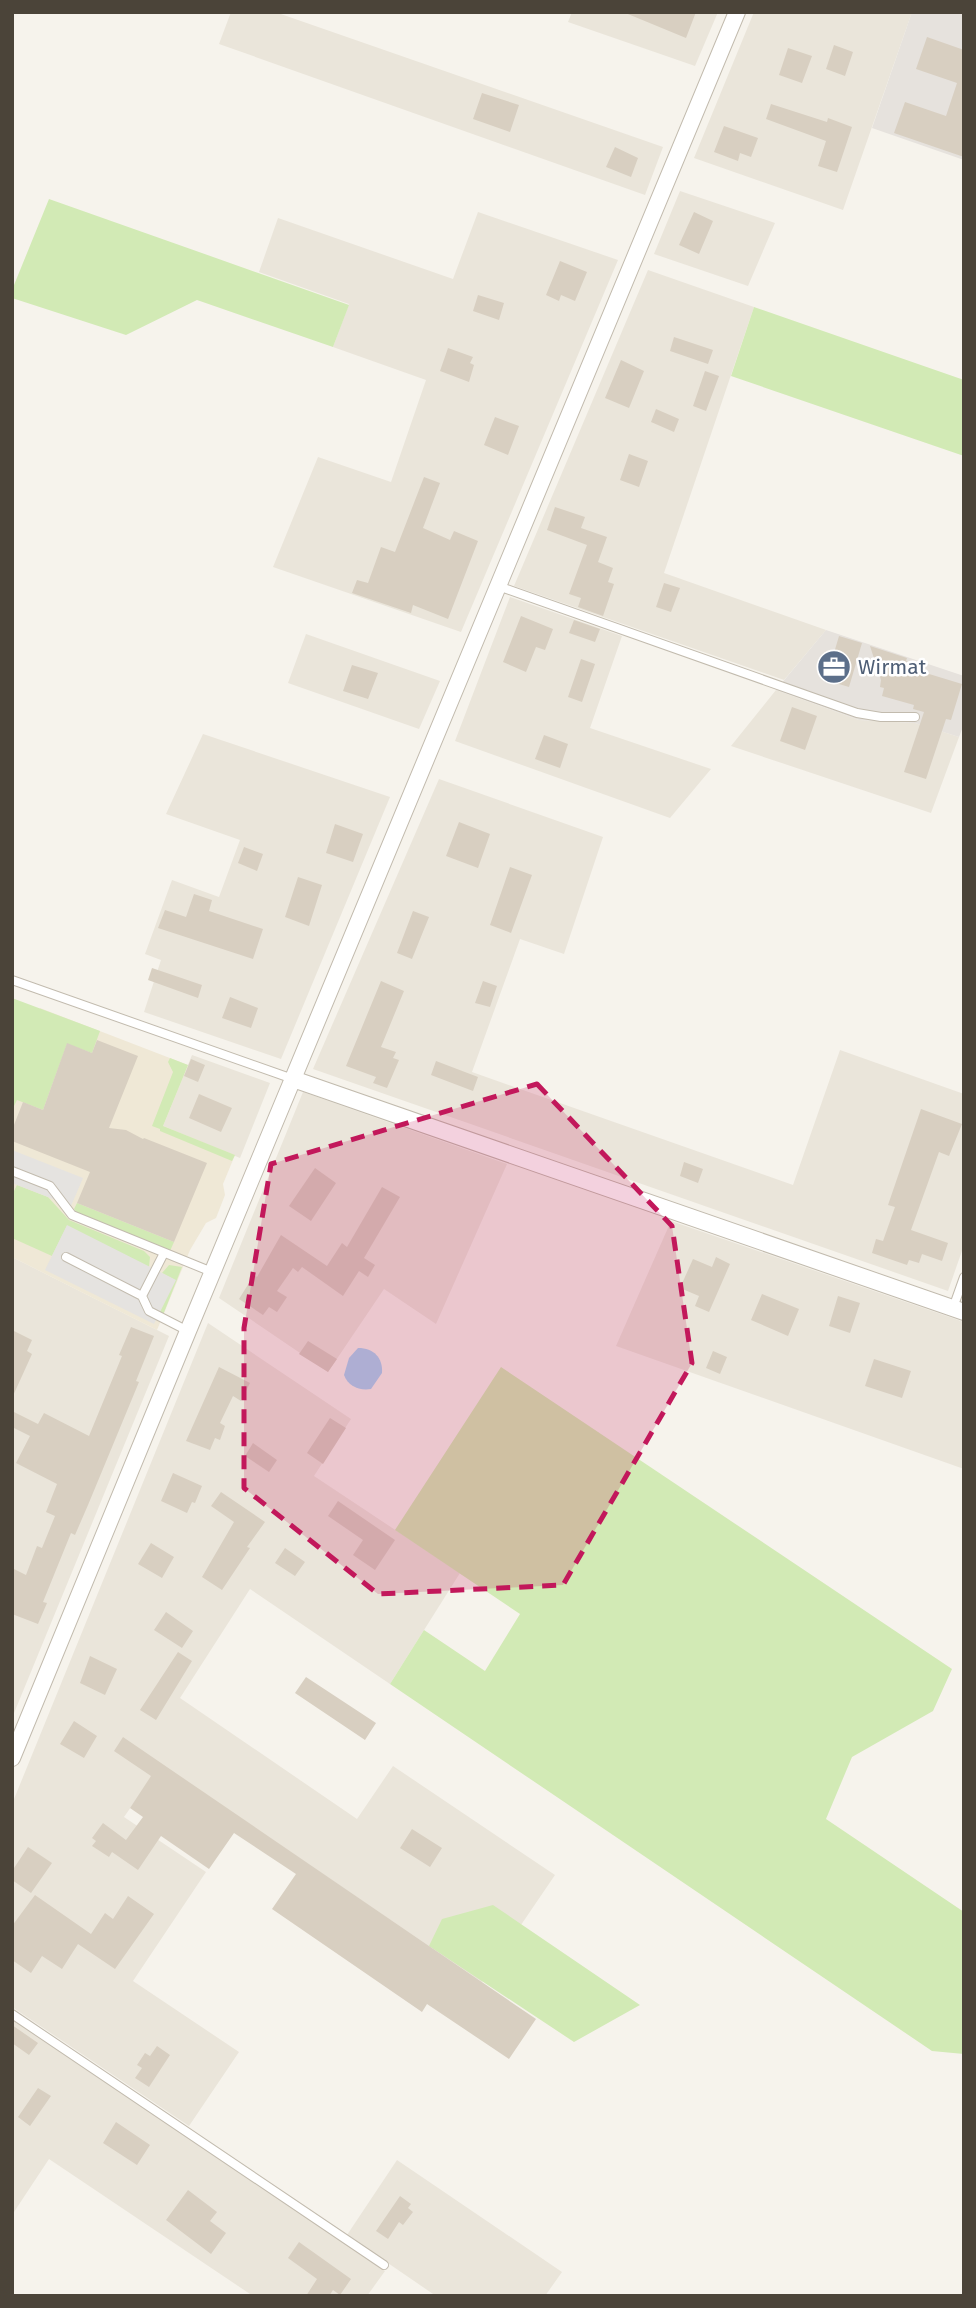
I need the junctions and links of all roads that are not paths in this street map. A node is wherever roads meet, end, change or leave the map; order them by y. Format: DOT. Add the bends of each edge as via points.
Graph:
graph roads {
  1 [pos="737,12"];
  2 [pos="498,586"];
  3 [pos="915,718"];
  4 [pos="12,980"];
  5 [pos="293,1079"];
  6 [pos="12,1171"];
  7 [pos="164,1253"];
  8 [pos="66,1257"];
  9 [pos="212,1272"];
  10 [pos="964,1277"];
  11 [pos="142,1296"];
  12 [pos="959,1310"];
  13 [pos="188,1331"];
  14 [pos="12,1758"];
  15 [pos="12,2014"];
  16 [pos="384,2265"];
  1 -- 2 [label="street"];
  2 -- 3 [label="lane" via="857,713"];
  2 -- 5 [label="street"];
  4 -- 5 [label="lane"];
  5 -- 9 [label="street"];
  5 -- 12 [label="street"];
  6 -- 7 [label="lane" via="50,1186 72,1215"];
  7 -- 9 [label="lane"];
  7 -- 11 [label="lane"];
  8 -- 11 [label="lane"];
  9 -- 13 [label="street"];
  10 -- 12 [label="lane"];
  11 -- 13 [label="lane" via="149,1311"];
  13 -- 14 [label="street"];
  15 -- 16 [label="lane"];
}
